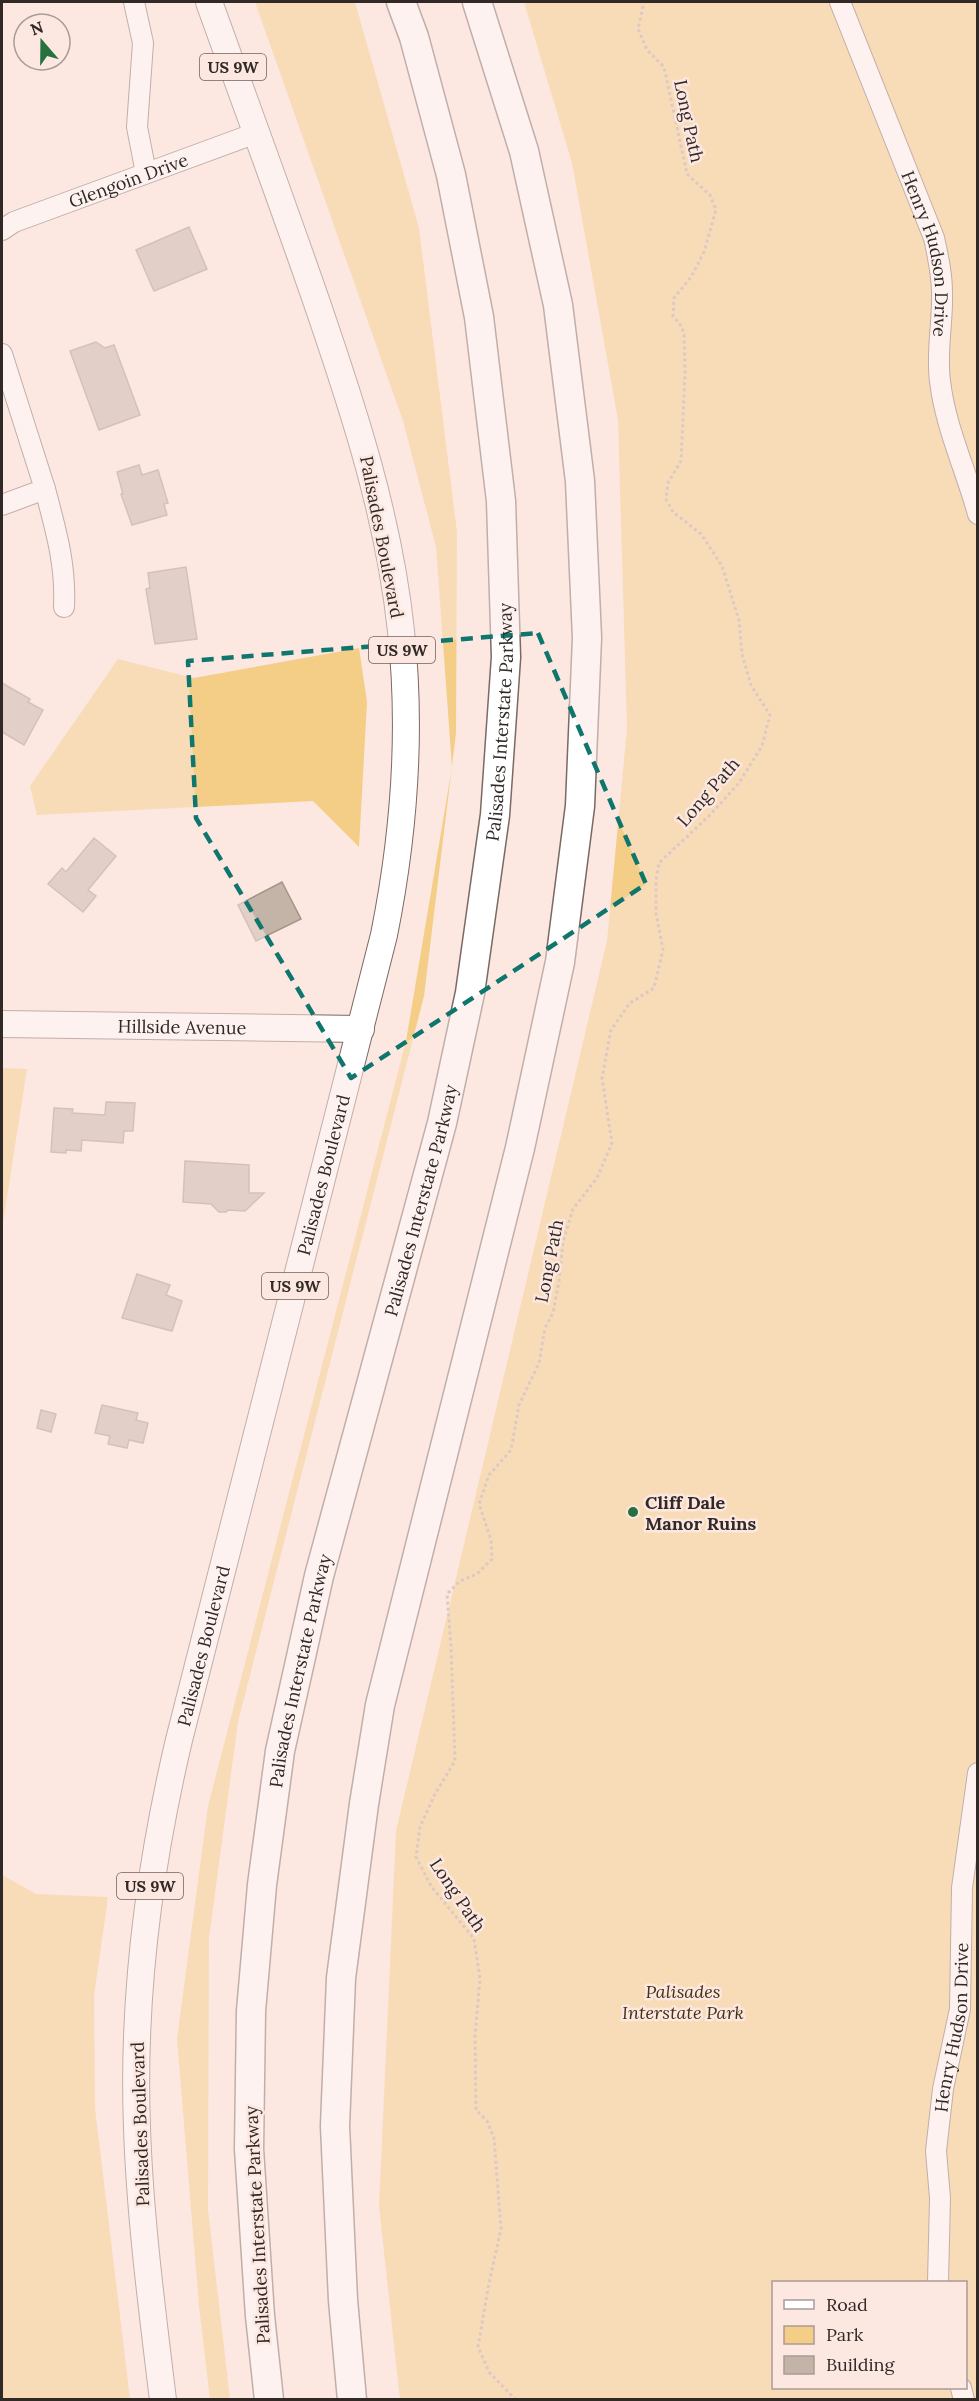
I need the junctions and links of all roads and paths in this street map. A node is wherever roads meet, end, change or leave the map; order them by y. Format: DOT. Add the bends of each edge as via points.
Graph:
graph roads {
  1 [pos="134,2"];
  2 [pos="209,2"];
  3 [pos="401,2"];
  4 [pos="477,2"];
  5 [pos="644,2"];
  6 [pos="840,2"];
  7 [pos="256,133"];
  8 [pos="146,172"];
  9 [pos="2,230"];
  10 [pos="2,354"];
  11 [pos="45,489"];
  12 [pos="2,505"];
  13 [pos="978,514"];
  14 [pos="64,607"];
  15 [pos="2,1024"];
  16 [pos="361,1029"];
  17 [pos="978,1773"];
  18 [pos="938,2281"];
  19 [pos="163,2400"];
  20 [pos="269,2400"];
  21 [pos="352,2400"];
  22 [pos="516,2400"];
  1 -- 8 [label="street" via="143,43 137,127"];
  2 -- 7 [label="main road, Palisades Boulevard / US 9W"];
  3 -- 20 [label="highway, Palisades Interstate Parkway" via="451,175 479,317 501,501 506,657 495,815 470,993 442,1123 320,1576 280,1751 250,2011 249,2149"];
  4 -- 21 [label="highway" via="524,151 558,305 580,481 587,627 580,806 560,962 525,1125 380,1705 364,1804 341,1978 335,2126"];
  5 -- 22 [label="path, Long Path" via="638,29 648,50 664,67 687,174 710,195 716,210 704,252 674,298 673,316 684,335 685,374 681,461 668,483 666,499 673,512 701,534 722,566 739,620 742,654 751,685 770,715 762,746 739,783 659,863 656,913 663,950 654,988 630,1004 611,1030 602,1078 612,1143 597,1178 573,1209 539,1363 519,1405 511,1449 489,1475 480,1504 491,1540 492,1559 447,1594 455,1761 420,1827 416,1857 431,1886 474,1939 480,1979 475,2036 476,2109 487,2121 494,2138 501,2229 478,2347 489,2372"];
  6 -- 13 [label="street, Henry Hudson Drive" via="934,238 942,293 940,381"];
  7 -- 8 [label="street, Glengoin Drive"];
  7 -- 16 [label="main road, Palisades Boulevard / US 9W" via="366,454 387,543 401,632 405,743 399,844 384,935"];
  8 -- 9 [label="street, Glengoin Drive"];
  10 -- 11 [label="street"];
  11 -- 12 [label="street"];
  11 -- 14 [label="street" via="61,547"];
  15 -- 16 [label="main road, Hillside Avenue"];
  16 -- 19 [label="main road, Palisades Boulevard / US 9W" via="182,1728 154,1860 139,1985 136,2090 142,2202"];
  17 -- 18 [label="street, Henry Hudson Drive" via="962,1888 960,2009 943,2090 936,2151 940,2198"];
}
